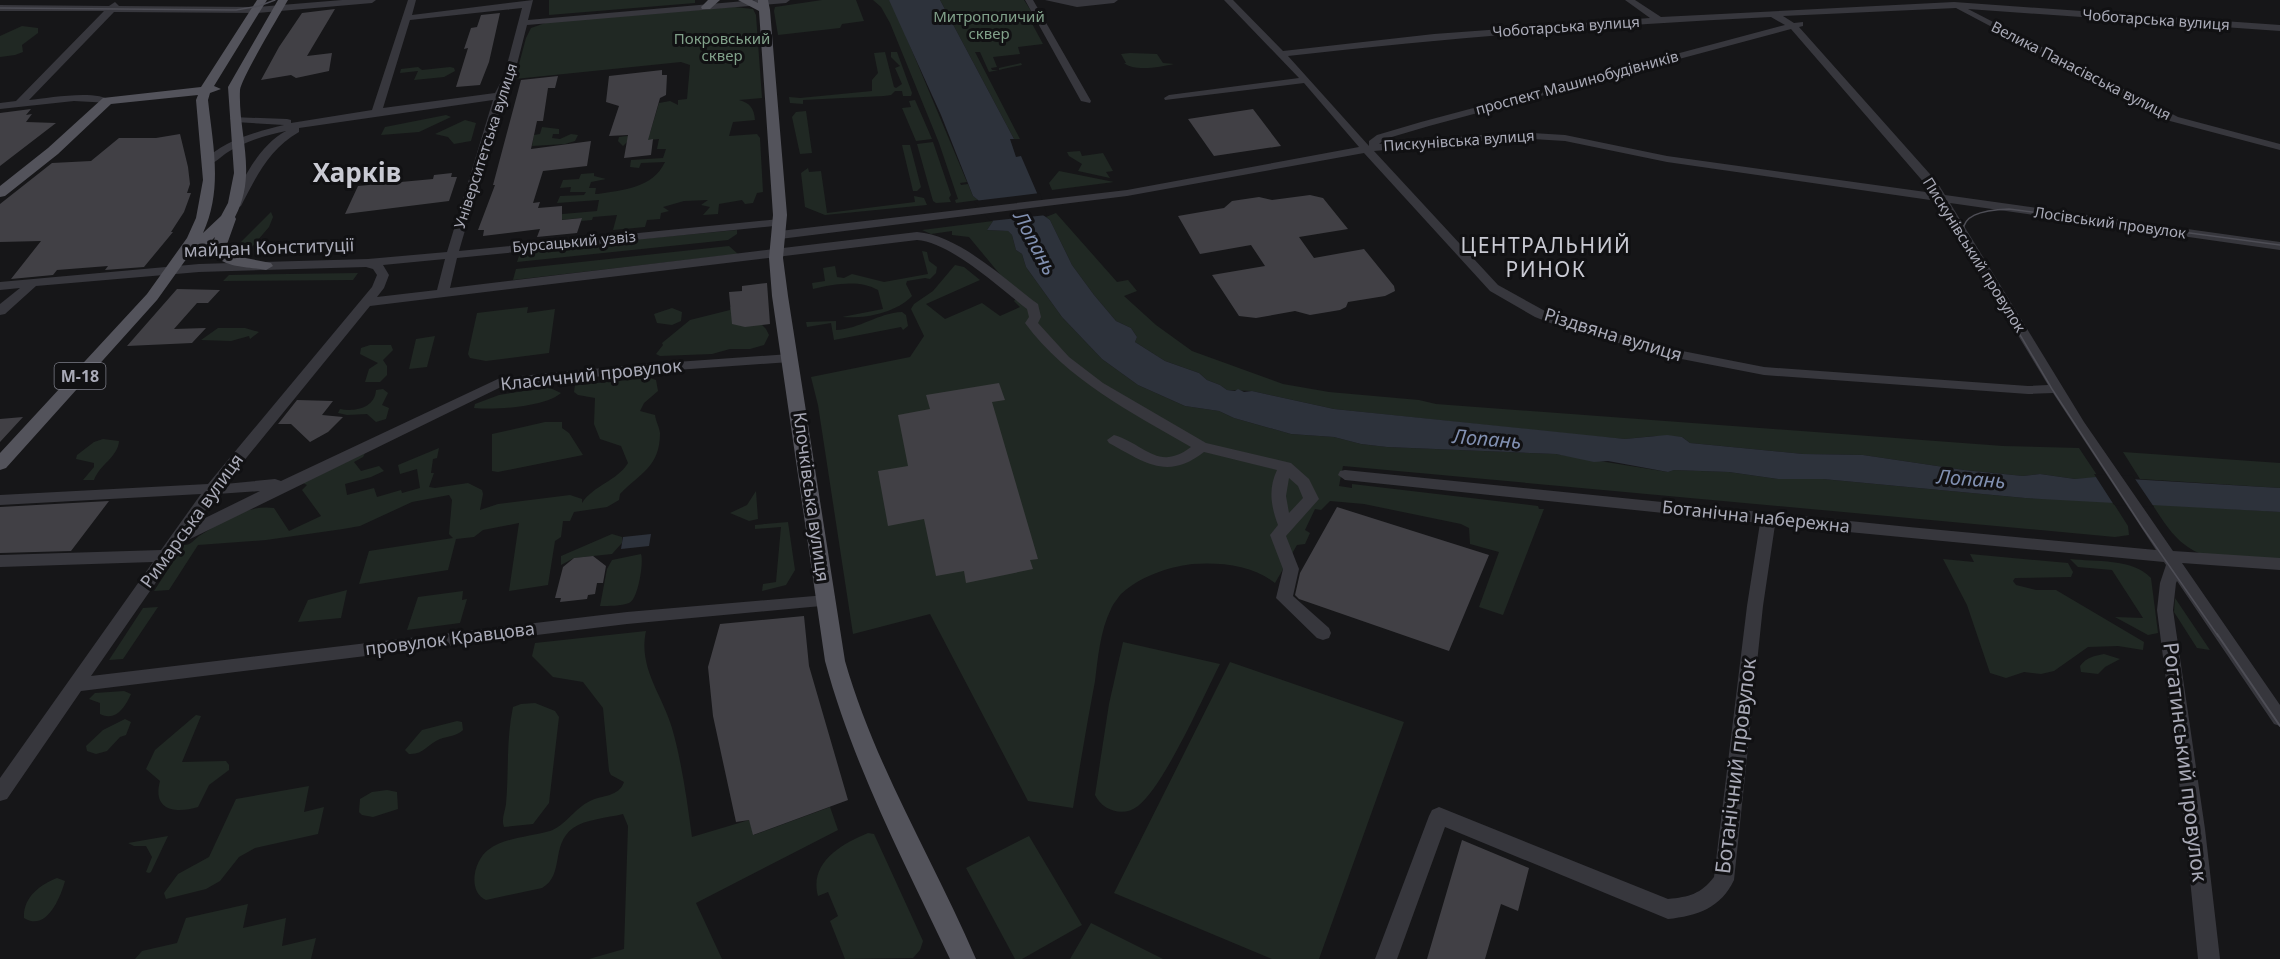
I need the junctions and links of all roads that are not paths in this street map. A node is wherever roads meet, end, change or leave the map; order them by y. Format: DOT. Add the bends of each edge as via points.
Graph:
graph roads {
  1 [pos="118,0"];
  2 [pos="372,0"];
  3 [pos="412,0"];
  4 [pos="786,0"];
  5 [pos="1029,0"];
  6 [pos="1113,0"];
  7 [pos="1228,0"];
  8 [pos="1629,0"];
  9 [pos="1944,0"];
  10 [pos="746,2"];
  11 [pos="528,3"];
  12 [pos="711,3"];
  13 [pos="280,4"];
  14 [pos="764,4"];
  15 [pos="260,5"];
  16 [pos="1954,5"];
  17 [pos="0,8"];
  18 [pos="111,9"];
  19 [pos="1047,11"];
  20 [pos="1851,11"];
  21 [pos="1774,15"];
  22 [pos="406,18"];
  23 [pos="1659,20"];
  24 [pos="523,23"];
  25 [pos="1793,26"];
  26 [pos="2280,28"];
  27 [pos="1282,54"];
  28 [pos="1306,80"];
  29 [pos="234,87"];
  30 [pos="206,90"];
  31 [pos="499,96"];
  32 [pos="1169,98"];
  33 [pos="1086,101"];
  34 [pos="100,102"];
  35 [pos="19,104"];
  36 [pos="0,106"];
  37 [pos="376,113"];
  38 [pos="235,119"];
  39 [pos="323,121"];
  40 [pos="239,144"];
  41 [pos="2280,147"];
  42 [pos="1366,149"];
  43 [pos="208,162"];
  44 [pos="0,193"];
  45 [pos="1940,198"];
  46 [pos="231,212"];
  47 [pos="964,214"];
  48 [pos="780,229"];
  49 [pos="2280,246"];
  50 [pos="776,252"];
  51 [pos="452,254"];
  52 [pos="368,264"];
  53 [pos="266,266"];
  54 [pos="171,271"];
  55 [pos="33,283"];
  56 [pos="0,286"];
  57 [pos="443,293"];
  58 [pos="368,302"];
  59 [pos="0,311"];
  60 [pos="790,358"];
  61 [pos="2057,389"];
  62 [pos="1114,440"];
  63 [pos="1201,447"];
  64 [pos="0,464"];
  65 [pos="1286,467"];
  66 [pos="305,475"];
  67 [pos="1345,475"];
  68 [pos="213,488"];
  69 [pos="0,500"];
  70 [pos="1768,519"];
  71 [pos="1286,526"];
  72 [pos="175,540"];
  73 [pos="165,556"];
  74 [pos="2171,560"];
  75 [pos="0,561"];
  76 [pos="2280,564"];
  77 [pos="826,601"];
  78 [pos="1323,633"];
  79 [pos="75,685"];
  80 [pos="2280,719"];
  81 [pos="0,793"];
  82 [pos="963,959"];
  83 [pos="1386,959"];
  84 [pos="2210,959"];
  1 -- 18 [label="street"];
  2 -- 13 [label="street"];
  3 -- 22 [label="street"];
  4 -- 14 [label="street"];
  5 -- 19 [label="street"];
  6 -- 19 [label="street"];
  7 -- 27 [label="street, Різдвяна вулиця"];
  8 -- 23 [label="street"];
  9 -- 16 [label="street, Велика Панасівська вулиця"];
  10 -- 12 [label="street"];
  10 -- 14 [label="main road"];
  11 -- 22 [label="street"];
  11 -- 24 [label="street, Університетська вулиця"];
  12 -- 24 [label="street"];
  13 -- 15 [label="street"];
  13 -- 29 [label="main road"];
  14 -- 48 [label="main road, Клочківська вулиця"];
  15 -- 18 [label="street"];
  15 -- 30 [label="main road, майдан Конституції / М-18"];
  16 -- 20 [label="street, Чоботарська вулиця"];
  16 -- 26 [label="street, Чоботарська вулиця"];
  16 -- 41 [label="street, Велика Панасівська вулиця" via="2174,119"];
  17 -- 18 [label="street"];
  18 -- 35 [label="street"];
  19 -- 33 [label="street"];
  20 -- 21 [label="street, Чоботарська вулиця"];
  20 -- 25 [label="street, Чоботарська вулиця"];
  21 -- 23 [label="street, Чоботарська вулиця"];
  21 -- 25 [label="street, Пискунівський провулок"];
  22 -- 37 [label="street"];
  23 -- 27 [label="street, Чоботарська вулиця" via="1467,34"];
  24 -- 31 [label="street, Університетська вулиця" via="509,76"];
  25 -- 42 [label="street, проспект Машинобудівників" via="1425,124 1381,137"];
  25 -- 45 [label="street, Пискунівський провулок" via="1933,184"];
  27 -- 28 [label="street, Різдвяна вулиця"];
  28 -- 32 [label="street"];
  28 -- 42 [label="street, Різдвяна вулиця"];
  29 -- 30 [label="main road"];
  29 -- 38 [label="main road, майдан Конституції / М-18"];
  30 -- 34 [label="main road"];
  30 -- 43 [label="main road, майдан Конституції / М-18" via="202,105"];
  31 -- 37 [label="street"];
  31 -- 51 [label="street, Університетська вулиця"];
  34 -- 35 [label="street" via="74,98"];
  34 -- 44 [label="main road" via="53,151"];
  35 -- 36 [label="street"];
  37 -- 39 [label="street"];
  38 -- 39 [label="street" via="269,123"];
  38 -- 40 [label="main road, майдан Конституції / М-18"];
  39 -- 40 [label="street" via="281,129"];
  39 -- 46 [label="street" via="289,133 273,146"];
  40 -- 43 [label="street"];
  40 -- 46 [label="main road, майдан Конституції / М-18" via="241,180"];
  42 -- 45 [label="street, Пискунівська вулиця" via="1490,136 1548,136 1667,159"];
  42 -- 47 [label="street, Пискунівська вулиця" via="1183,184"];
  42 -- 61 [label="street, Різдвяна вулиця" via="1494,288 1568,325 1685,357 1764,371"];
  43 -- 54 [label="main road, майдан Конституції / М-18" via="209,188 203,218"];
  45 -- 49 [label="street, Лосівський провулок"];
  45 -- 61 [label="street, Пискунівський провулок"];
  46 -- 53 [label="main road" via="220,254"];
  46 -- 54 [label="main road, майдан Конституції / М-18"];
  47 -- 48 [label="street, Бурсацький узвіз"];
  48 -- 50 [label="main road, Клочківська вулиця"];
  48 -- 51 [label="street, Бурсацький узвіз"];
  50 -- 57 [label="street, Бурсацький узвіз"];
  50 -- 60 [label="main road, Клочківська вулиця"];
  50 -- 63 [label="street" via="931,237 958,251 1033,307 1035,317 1031,323 1064,360 1098,387"];
  51 -- 52 [label="street, Бурсацький узвіз"];
  51 -- 57 [label="street, Університетська вулиця"];
  52 -- 53 [label="street, майдан Конституції"];
  52 -- 58 [label="street, Римарська вулиця" via="378,267 383,277"];
  53 -- 54 [label="street, майдан Конституції"];
  54 -- 55 [label="street"];
  54 -- 64 [label="main road, М-18" via="152,297"];
  55 -- 56 [label="street"];
  55 -- 59 [label="street"];
  57 -- 58 [label="street, Бурсацький узвіз"];
  58 -- 68 [label="street, Римарська вулиця"];
  60 -- 66 [label="street, Класичний провулок" via="500,382"];
  60 -- 77 [label="main road, Клочківська вулиця"];
  61 -- 74 [label="street, Пискунівський провулок"];
  62 -- 63 [label="street" via="1169,464 1181,462"];
  63 -- 65 [label="street"];
  65 -- 71 [label="street" via="1277,490"];
  65 -- 71 [label="street" via="1304,483 1311,499"];
  66 -- 68 [label="street, Класичний провулок" via="269,486"];
  66 -- 72 [label="street, Класичний провулок"];
  67 -- 70 [label="street, Ботанічна набережна"];
  68 -- 69 [label="street, Класичний провулок"];
  68 -- 72 [label="street, Римарська вулиця"];
  70 -- 74 [label="street, Ботанічна набережна"];
  70 -- 83 [label="street, Ботанічний провулок" via="1724,880 1713,897 1693,906 1668,909 1439,816"];
  71 -- 78 [label="street" via="1278,535 1291,569 1284,598"];
  72 -- 73 [label="street, Римарська вулиця"];
  73 -- 75 [label="street"];
  73 -- 79 [label="street, Римарська вулиця"];
  74 -- 76 [label="street, Ботанічна набережна"];
  74 -- 80 [label="street, Пискунівський провулок"];
  74 -- 84 [label="street, Рогатинський провулок" via="2165,610"];
  77 -- 79 [label="street, провулок Кравцова" via="616,620"];
  77 -- 82 [label="main road, Клочківська вулиця" via="835,661 856,730"];
  79 -- 81 [label="street, Римарська вулиця"];
}
